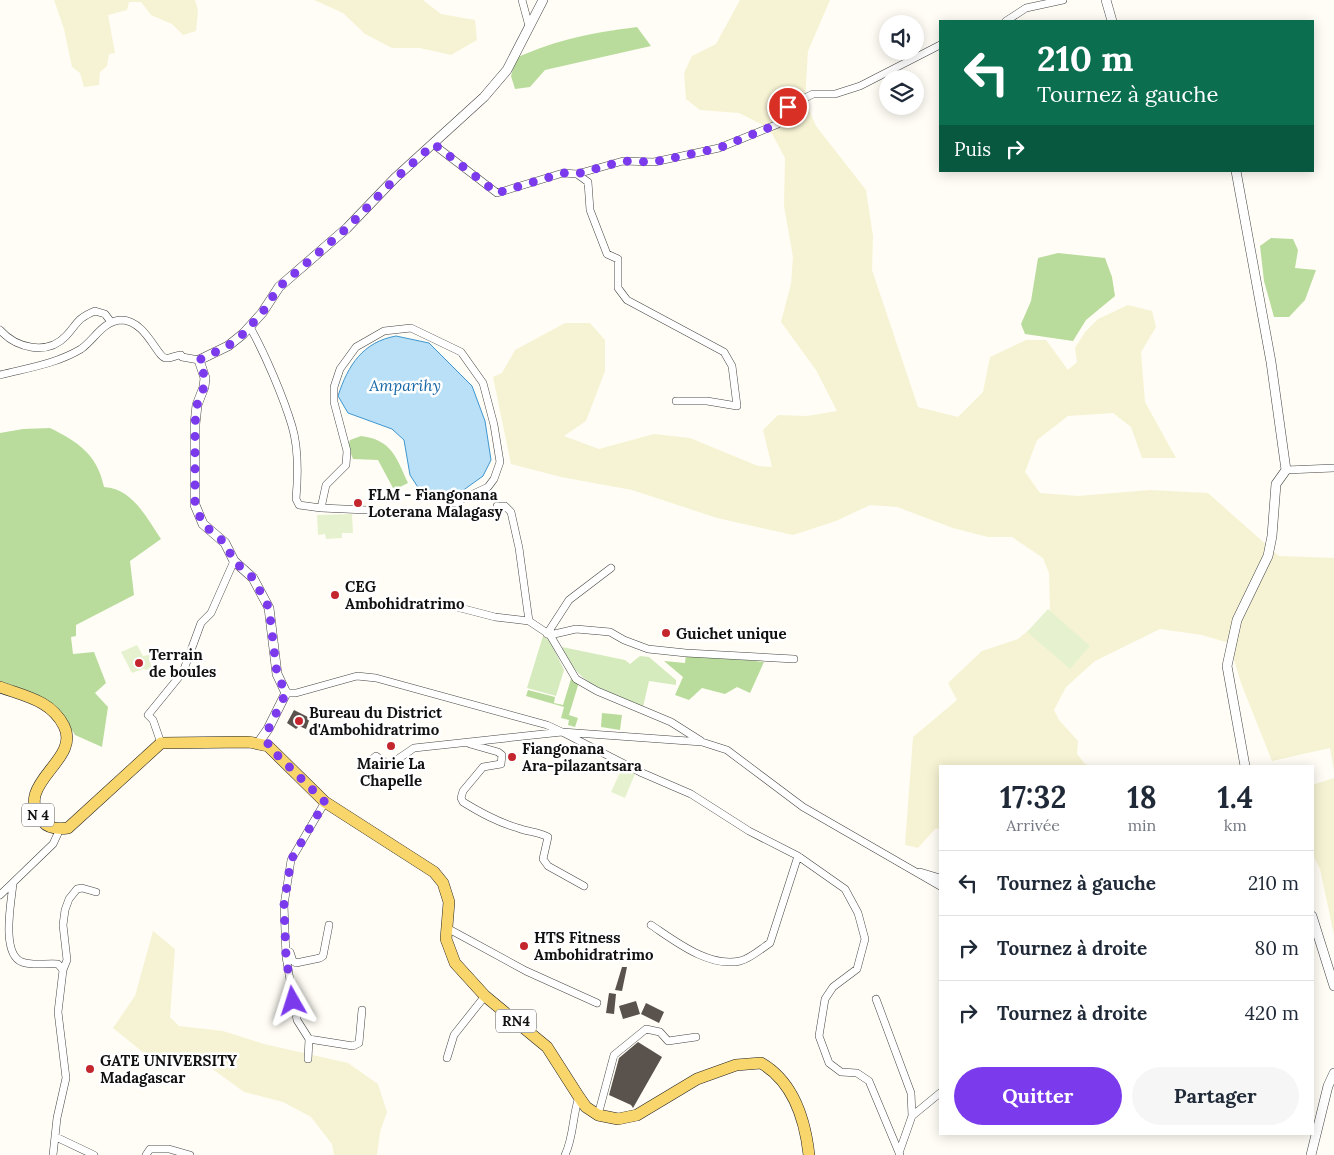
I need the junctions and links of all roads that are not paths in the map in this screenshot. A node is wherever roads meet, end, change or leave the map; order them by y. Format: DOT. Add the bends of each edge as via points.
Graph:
graph roads {
  1 [pos="522,0"];
  2 [pos="543,0"];
  3 [pos="1063,0"];
  4 [pos="1106,0"];
  5 [pos="1008,20"];
  6 [pos="1112,20"];
  7 [pos="529,26"];
  8 [pos="939,46"];
  9 [pos="434,144"];
  10 [pos="1236,172"];
  11 [pos="577,174"];
  12 [pos="110,322"];
  13 [pos="250,327"];
  14 [pos="0,330"];
  15 [pos="199,360"];
  16 [pos="0,376"];
  17 [pos="676,401"];
  18 [pos="1334,468"];
  19 [pos="1286,470"];
  20 [pos="454,503"];
  21 [pos="497,506"];
  22 [pos="321,508"];
  23 [pos="366,510"];
  24 [pos="234,561"];
  25 [pos="612,568"];
  26 [pos="445,604"];
  27 [pos="529,622"];
  28 [pos="549,635"];
  29 [pos="794,659"];
  30 [pos="0,686"];
  31 [pos="286,693"];
  32 [pos="562,732"];
  33 [pos="702,742"];
  34 [pos="161,743"];
  35 [pos="259,743"];
  36 [pos="468,743"];
  37 [pos="366,764"];
  38 [pos="1245,765"];
  39 [pos="325,802"];
  40 [pos="60,829"];
  41 [pos="798,856"];
  42 [pos="913,870"];
  43 [pos="939,878"];
  44 [pos="13,884"];
  45 [pos="939,885"];
  46 [pos="584,886"];
  47 [pos="96,892"];
  48 [pos="0,895"];
  49 [pos="1314,922"];
  50 [pos="329,925"];
  51 [pos="651,926"];
  52 [pos="447,928"];
  53 [pos="286,950"];
  54 [pos="62,970"];
  55 [pos="1334,986"];
  56 [pos="485,996"];
  57 [pos="876,999"];
  58 [pos="598,1003"];
  59 [pos="362,1010"];
  60 [pos="696,1037"];
  61 [pos="309,1039"];
  62 [pos="447,1058"];
  63 [pos="308,1059"];
  64 [pos="1334,1073"];
  65 [pos="939,1094"];
  66 [pos="579,1097"];
  67 [pos="598,1115"];
  68 [pos="912,1116"];
  69 [pos="56,1137"];
  70 [pos="899,1154"];
  71 [pos="53,1155"];
  72 [pos="94,1155"];
  73 [pos="146,1155"];
  74 [pos="190,1155"];
  75 [pos="565,1155"];
  76 [pos="809,1155"];
  77 [pos="1311,1155"];
  1 -- 7 [label="street"];
  2 -- 7 [label="street"];
  3 -- 5 [label="street" via="1026,8"];
  4 -- 6 [label="street"];
  7 -- 9 [label="street" via="507,70 484,97"];
  8 -- 11 [label="street" via="860,86 835,94 814,94 788,107 778,124 719,148 654,162 623,161"];
  9 -- 11 [label="street" via="497,193 563,173"];
  9 -- 13 [label="street" via="347,228 279,287"];
  10 -- 19 [label="street" via="1271,362"];
  11 -- 17 [label="street" via="588,182 590,210 607,254 618,259 618,288 627,300 724,352 732,366 737,406 707,401"];
  12 -- 14 [label="street" via="105,314 95,312 76,321 65,337 47,347 28,348 7,338"];
  12 -- 15 [label="street" via="123,320 137,326 148,335 162,357 167,359 181,355 182,358"];
  12 -- 16 [label="street" via="81,348 36,368"];
  13 -- 15 [label="street" via="228,346"];
  13 -- 22 [label="street" via="292,427 297,459 296,499 299,504"];
  15 -- 24 [label="street" via="205,378 195,424 195,505 203,524 225,543"];
  18 -- 19 [label="street"];
  19 -- 38 [label="street" via="1276,484 1268,556 1237,620 1229,650 1227,666"];
  20 -- 22 [label="street" via="488,487 494,479 500,462 494,425 483,383 461,352 411,328 384,331 363,343 347,356 340,369 334,387 334,402 348,450 346,465 326,485"];
  21 -- 27 [label="street" via="505,506 511,512"];
  22 -- 23 [label="street"];
  24 -- 31 [label="street" via="253,578 269,608 277,674"];
  24 -- 34 [label="street" via="211,613 201,623 183,672 148,715"];
  25 -- 28 [label="street" via="569,600"];
  26 -- 27 [label="street"];
  27 -- 28 [label="street"];
  28 -- 29 [label="street" via="576,629 610,632 648,649"];
  28 -- 33 [label="street" via="576,679 671,722"];
  30 -- 40 [label="main road, N 4" via="49,707 65,726 63,750 34,793 36,812 46,825"];
  31 -- 32 [label="street" via="357,676 376,678"];
  31 -- 35 [label="street"];
  32 -- 33 [label="street"];
  32 -- 36 [label="street"];
  32 -- 41 [label="street" via="691,794 749,831"];
  33 -- 42 [label="street" via="727,750 803,807"];
  34 -- 35 [label="main road"];
  34 -- 40 [label="main road, N 4" via="68,828"];
  35 -- 39 [label="main road, RN4"];
  36 -- 37 [label="street" via="414,748 392,764 376,756"];
  36 -- 46 [label="street" via="502,755 499,766 483,768 476,774 463,791 463,802 490,818 548,837 543,859 548,866"];
  39 -- 52 [label="main road, RN4" via="440,878 449,902"];
  39 -- 53 [label="street" via="291,860 284,905"];
  40 -- 44 [label="street" via="53,844"];
  41 -- 51 [label="street" via="770,943 741,961 716,960 684,947"];
  41 -- 70 [label="street" via="845,889 858,913 865,940 857,969 834,987 825,999 819,1036 829,1063 842,1072 857,1073 869,1082"];
  42 -- 43 [label="street"];
  42 -- 45 [label="street"];
  44 -- 48 [label="street"];
  44 -- 54 [label="street" via="9,946 14,957 23,963 58,964"];
  47 -- 54 [label="street" via="82,888 73,892 69,899 63,925 67,960"];
  49 -- 55 [label="street"];
  50 -- 53 [label="street" via="320,958 296,963"];
  52 -- 56 [label="main road, RN4" via="448,950 455,963"];
  52 -- 58 [label="street" via="526,971"];
  53 -- 61 [label="street" via="297,1020"];
  54 -- 69 [label="street" via="58,1012 66,1078"];
  56 -- 62 [label="street" via="454,1036"];
  56 -- 66 [label="main road, RN4" via="546,1047"];
  57 -- 68 [label="street" via="911,1092"];
  59 -- 61 [label="street" via="358,1043 353,1046"];
  60 -- 67 [label="street" via="668,1041 660,1032 646,1029 639,1034 614,1055"];
  61 -- 63 [label="street"];
  64 -- 77 [label="street"];
  65 -- 68 [label="street"];
  66 -- 67 [label="main road, RN4"];
  66 -- 75 [label="street" via="574,1110 573,1136"];
  67 -- 76 [label="main road" via="618,1119 637,1115 697,1079 736,1065 761,1063 779,1078 797,1104 804,1121"];
  68 -- 70 [label="street"];
  69 -- 71 [label="street"];
  69 -- 72 [label="street"];
  73 -- 74 [label="street" via="150,1149 168,1149"];
}
